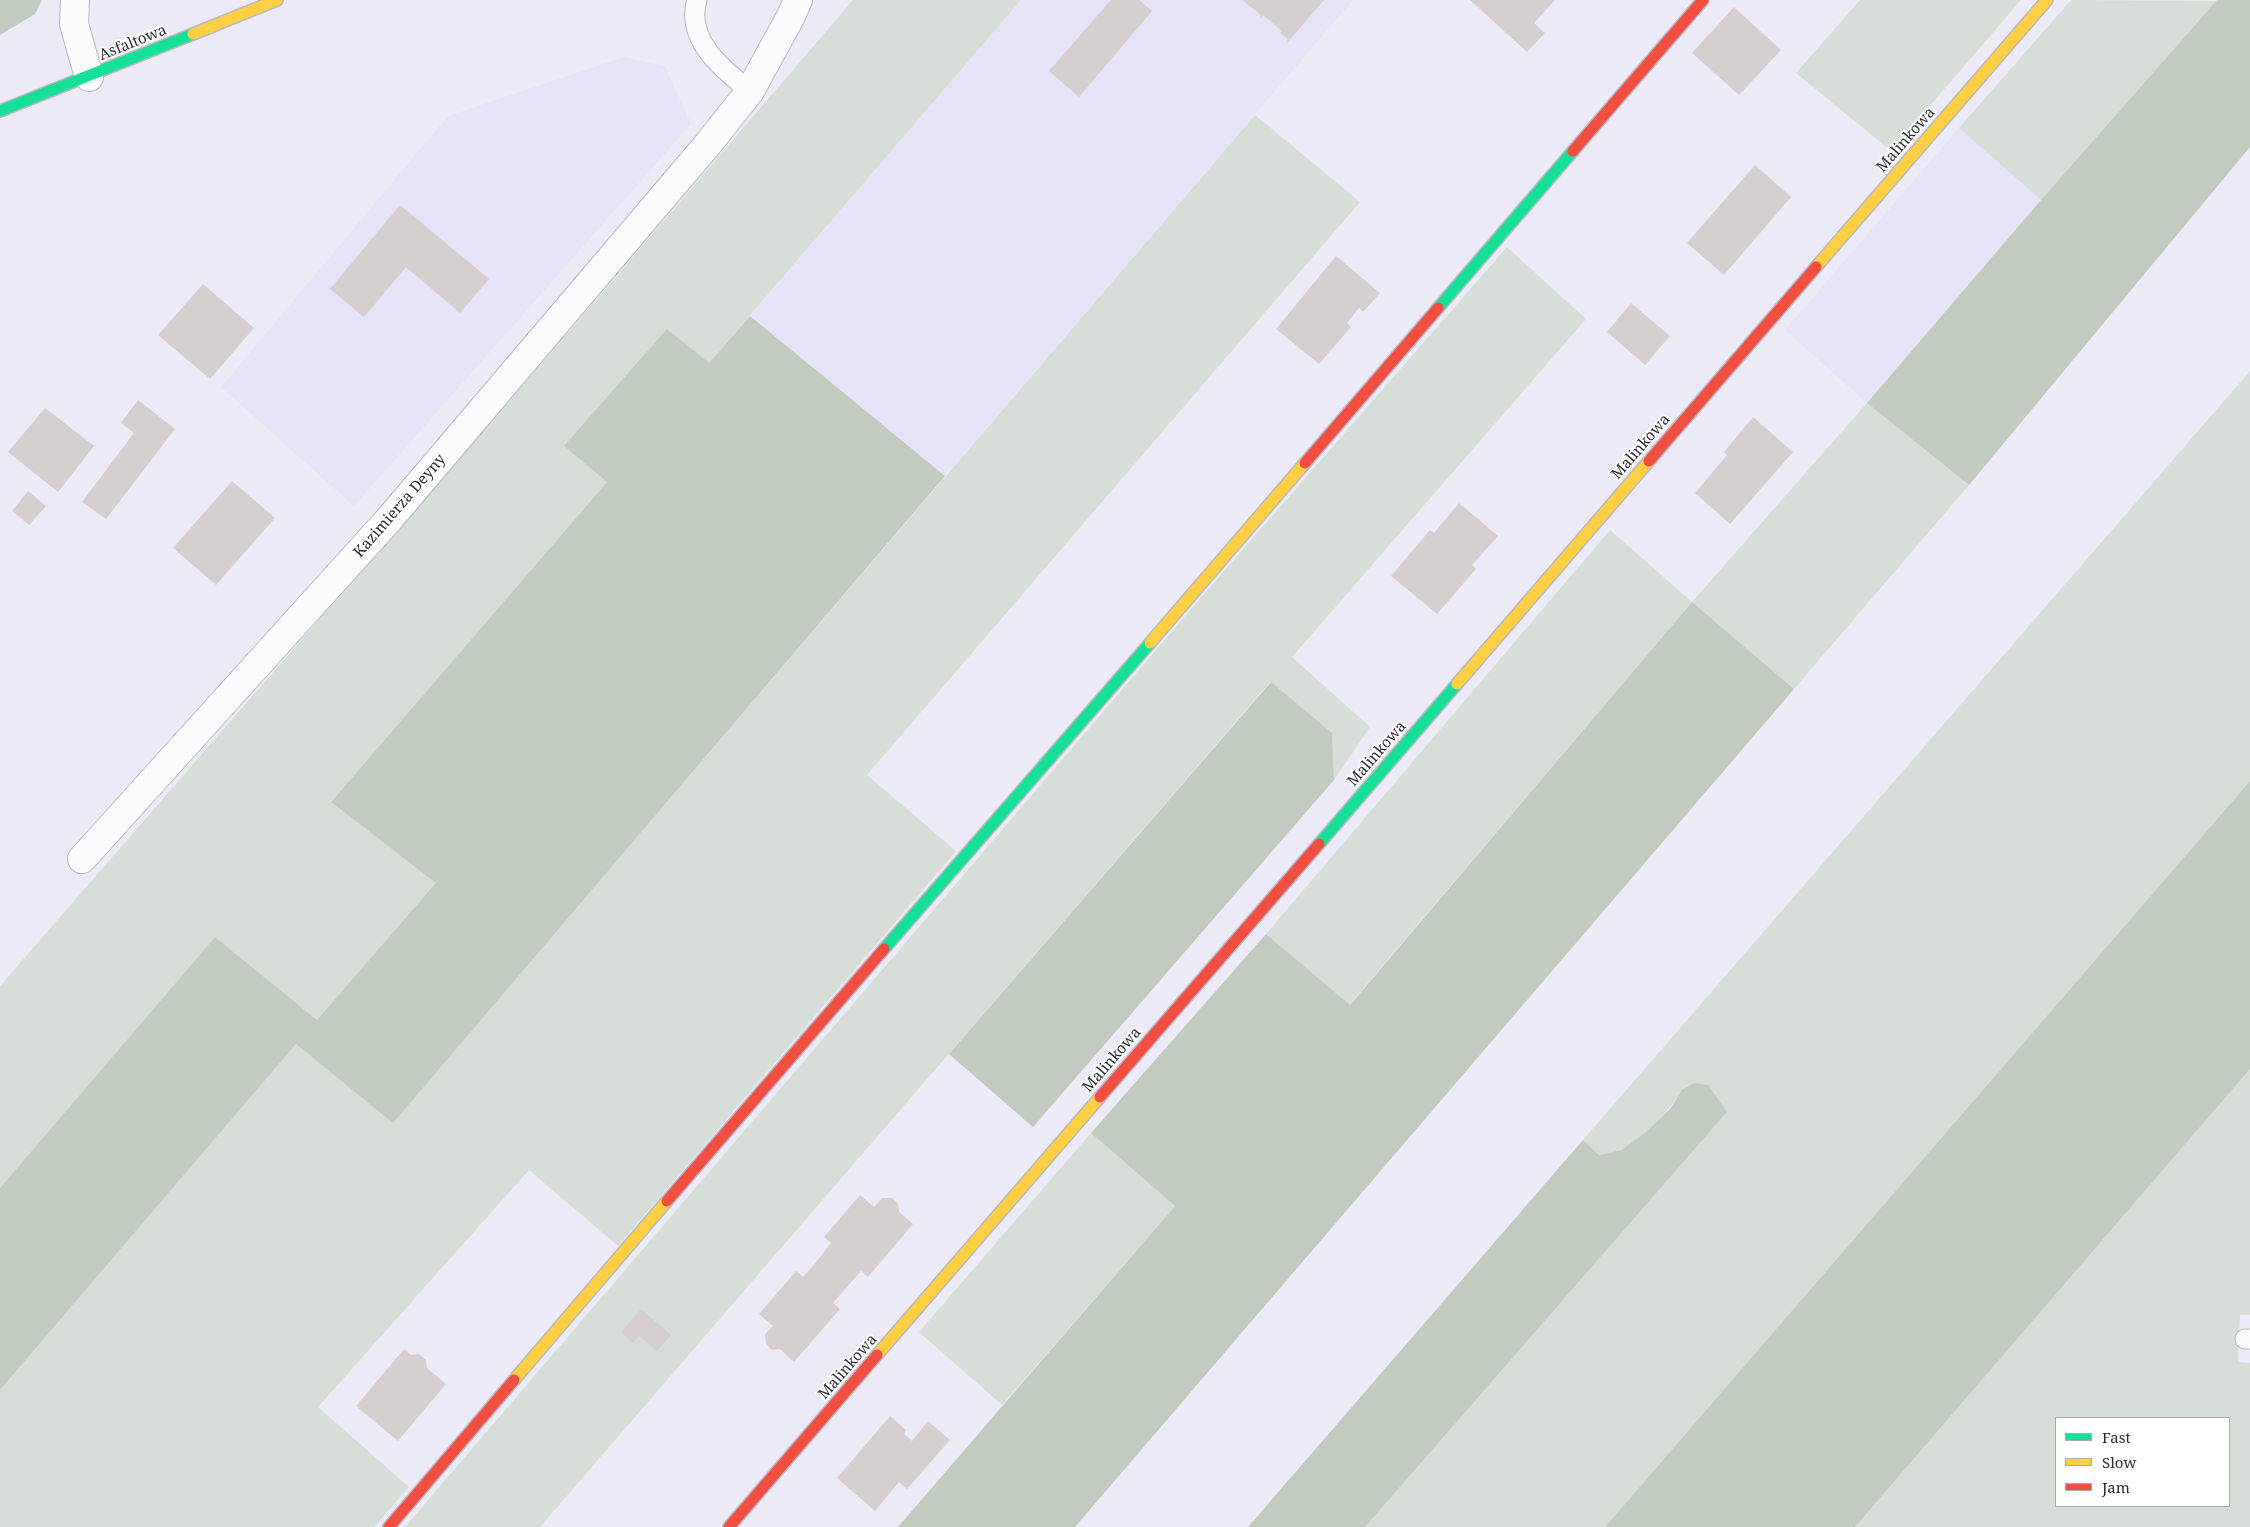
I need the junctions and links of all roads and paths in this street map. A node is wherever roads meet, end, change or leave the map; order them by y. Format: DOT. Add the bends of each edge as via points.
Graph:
graph roads {
  1 [pos="74,0"];
  2 [pos="278,0"];
  3 [pos="697,0"];
  4 [pos="798,0"];
  5 [pos="1703,0"];
  6 [pos="2047,0"];
  7 [pos="89,77"];
  8 [pos="750,91"];
  9 [pos="0,112"];
  10 [pos="82,859"];
  11 [pos="389,1527"];
  12 [pos="729,1527"];
  1 -- 7 [label="street" via="74,24"];
  2 -- 7 [label="street, Asfaltowa"];
  3 -- 8 [label="lane" via="694,12 696,31 706,50"];
  4 -- 8 [label="street, Kazimierza Deyny"];
  5 -- 11 [label="street"];
  6 -- 12 [label="street, Malinkowa"];
  7 -- 9 [label="street, Asfaltowa"];
  8 -- 10 [label="street, Kazimierza Deyny" via="392,517"];
}
